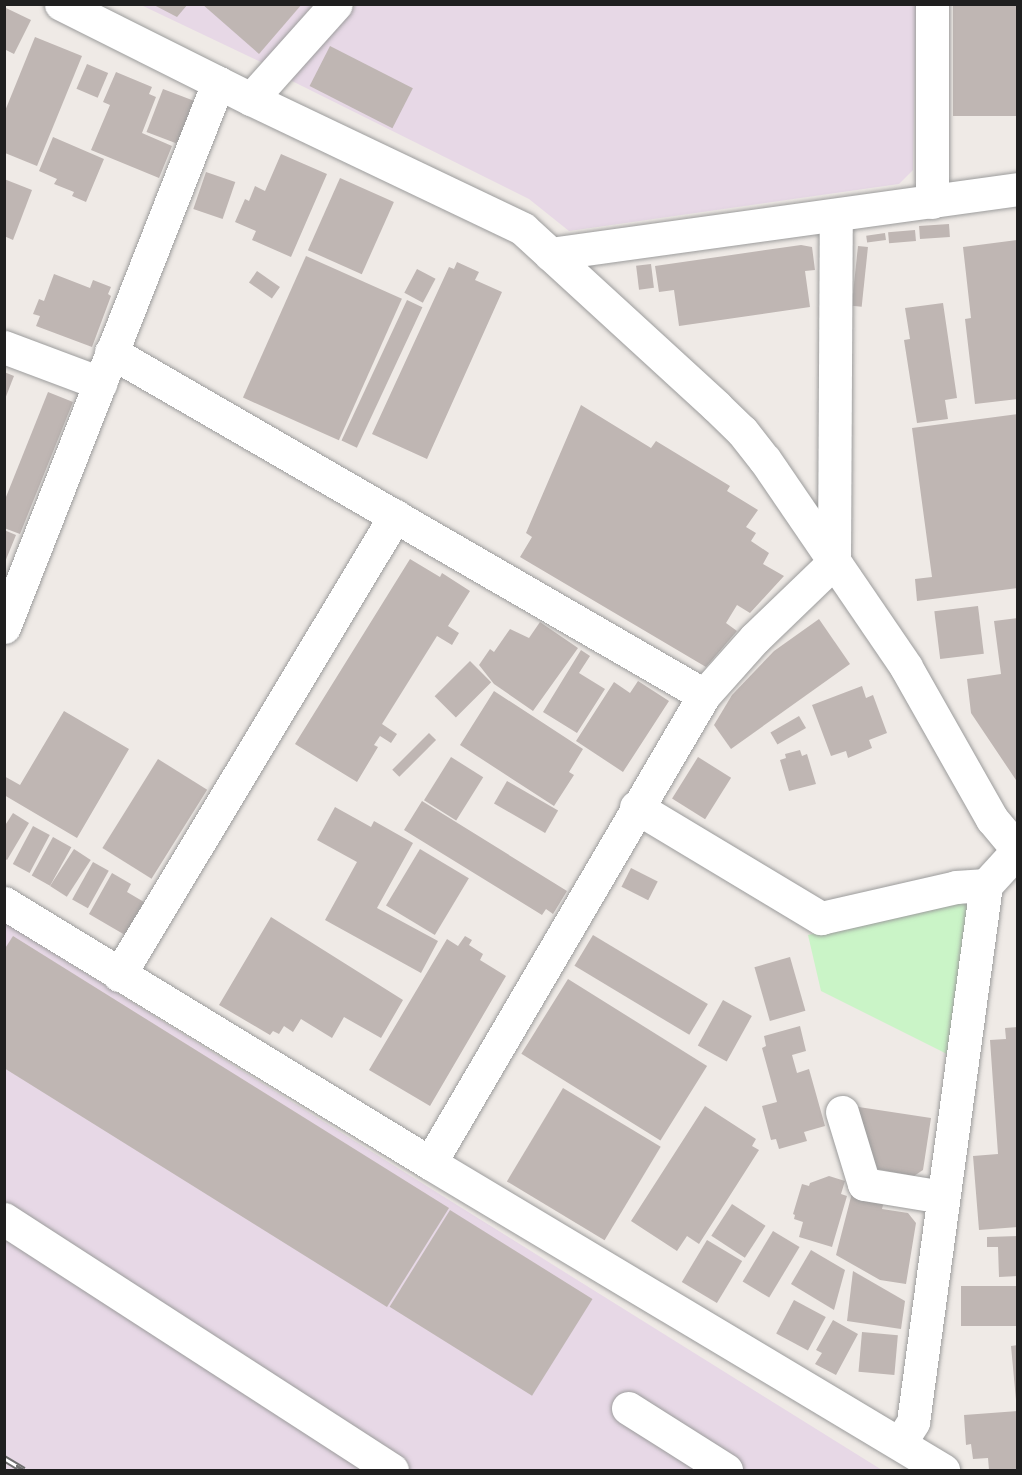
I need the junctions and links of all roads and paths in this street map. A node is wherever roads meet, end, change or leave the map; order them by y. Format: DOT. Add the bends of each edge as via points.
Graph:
graph roads {
  1 [pos="61,4"];
  2 [pos="336,4"];
  3 [pos="932,4"];
  4 [pos="218,82"];
  5 [pos="251,99"];
  6 [pos="1017,189"];
  7 [pos="932,202"];
  8 [pos="836,215"];
  9 [pos="550,254"];
  10 [pos="4,347"];
  11 [pos="111,352"];
  12 [pos="100,383"];
  13 [pos="395,516"];
  14 [pos="834,562"];
  15 [pos="4,627"];
  16 [pos="704,695"];
  17 [pos="636,807"];
  18 [pos="1017,850"];
  19 [pos="986,885"];
  20 [pos="4,903"];
  21 [pos="119,975"];
  22 [pos="842,1112"];
  23 [pos="430,1163"];
  24 [pos="943,1197"];
  25 [pos="4,1219"];
  26 [pos="628,1408"];
  27 [pos="900,1443"];
  28 [pos="392,1470"];
  29 [pos="726,1470"];
  30 [pos="943,1470"];
  1 -- 4 [label="street"];
  2 -- 5 [label="street"];
  3 -- 7 [label="street"];
  4 -- 5 [label="street"];
  4 -- 11 [label="street"];
  5 -- 9 [label="street" via="523,229"];
  6 -- 7 [label="street"];
  7 -- 8 [label="street"];
  8 -- 9 [label="street"];
  8 -- 14 [label="street"];
  9 -- 14 [label="street" via="742,431"];
  10 -- 12 [label="street"];
  11 -- 12 [label="street"];
  11 -- 13 [label="street"];
  12 -- 15 [label="street"];
  13 -- 16 [label="street"];
  13 -- 21 [label="street"];
  14 -- 16 [label="street" via="755,638"];
  14 -- 18 [label="street" via="906,667 992,819"];
  16 -- 17 [label="street"];
  17 -- 19 [label="street" via="821,918 956,887"];
  17 -- 23 [label="street"];
  18 -- 19 [label="street"];
  19 -- 24 [label="street"];
  20 -- 21 [label="street"];
  21 -- 23 [label="street"];
  22 -- 24 [label="street" via="864,1184"];
  23 -- 27 [label="street"];
  24 -- 27 [label="street" via="913,1422"];
  25 -- 28 [label="street"];
  26 -- 29 [label="street"];
  27 -- 30 [label="street"];
}
